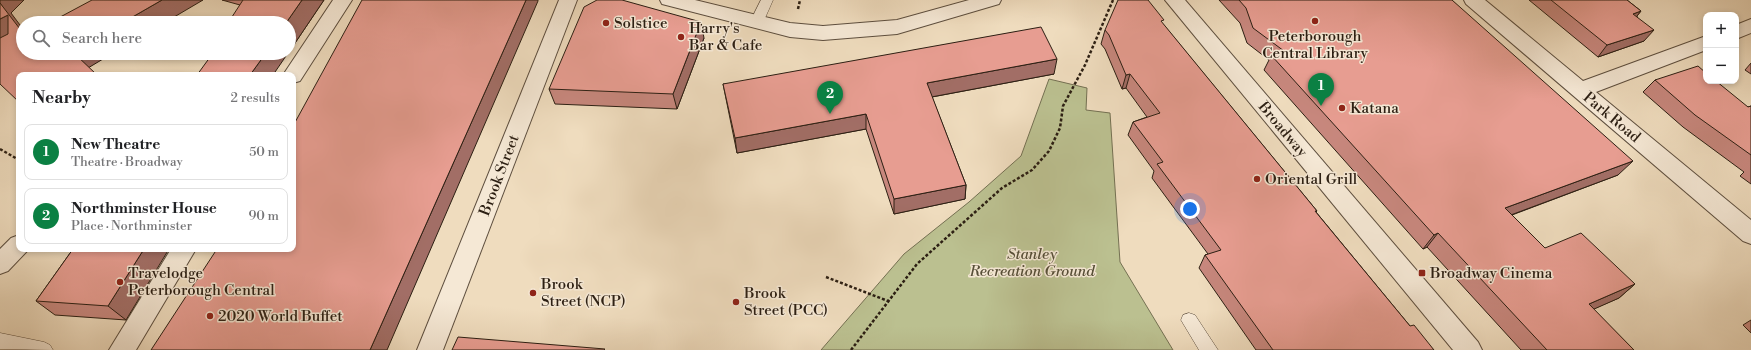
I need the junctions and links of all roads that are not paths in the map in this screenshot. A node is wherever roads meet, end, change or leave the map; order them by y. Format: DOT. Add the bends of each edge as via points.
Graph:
graph roads {
  1 [pos="343,0"];
  2 [pos="568,0"];
  3 [pos="669,0"];
  4 [pos="767,0"];
  5 [pos="992,0"];
  6 [pos="1174,0"];
  7 [pos="1473,0"];
  8 [pos="757,22"];
  9 [pos="1751,26"];
  10 [pos="1739,31"];
  11 [pos="1703,44"];
  12 [pos="296,72"];
  13 [pos="1580,90"];
  14 [pos="1751,234"];
  15 [pos="16,248"];
  16 [pos="182,252"];
  17 [pos="0,264"];
  18 [pos="1189,320"];
  19 [pos="0,341"];
  20 [pos="44,350"];
  21 [pos="122,350"];
  22 [pos="430,350"];
  23 [pos="1209,350"];
  24 [pos="1469,350"];
  1 -- 12 [label="street"];
  2 -- 22 [label="street, Brook Street"];
  3 -- 8 [label="street"];
  4 -- 8 [label="lane"];
  5 -- 8 [label="street" via="897,27 823,34"];
  6 -- 24 [label="street, Broadway"];
  7 -- 13 [label="street, Park Road"];
  9 -- 10 [label="street"];
  11 -- 13 [label="street"];
  13 -- 14 [label="street, Park Road"];
  15 -- 17 [label="street"];
  16 -- 21 [label="street"];
  18 -- 23 [label="lane"];
  19 -- 20 [label="lane"];
}
